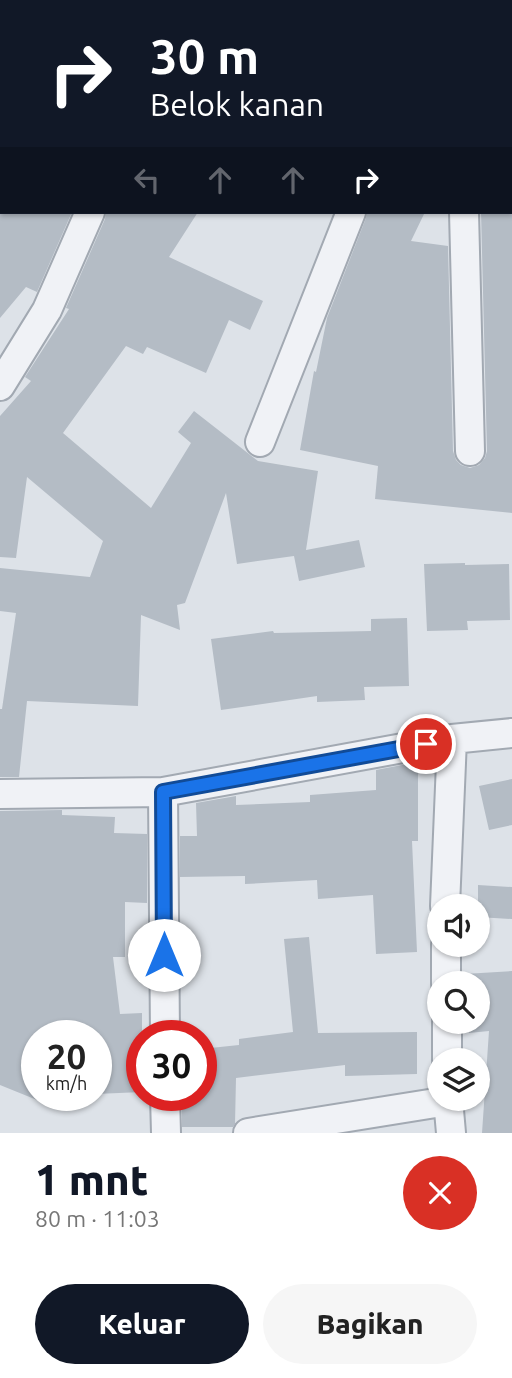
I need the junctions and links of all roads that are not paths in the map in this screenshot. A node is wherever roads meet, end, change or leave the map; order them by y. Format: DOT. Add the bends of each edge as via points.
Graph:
graph roads {
  1 [pos="89,214"];
  2 [pos="350,214"];
  3 [pos="464,214"];
  4 [pos="0,386"];
  5 [pos="260,442"];
  6 [pos="470,451"];
  7 [pos="512,733"];
  8 [pos="452,739"];
  9 [pos="163,792"];
  10 [pos="0,794"];
  11 [pos="446,894"];
  12 [pos="165,1020"];
  13 [pos="427,1103"];
  14 [pos="165,1111"];
  15 [pos="449,1111"];
  16 [pos="166,1133"];
  17 [pos="248,1133"];
  18 [pos="451,1133"];
  1 -- 4 [label="street" via="47,310"];
  2 -- 5 [label="street"];
  3 -- 6 [label="street"];
  7 -- 8 [label="street"];
  8 -- 9 [label="street"];
  8 -- 11 [label="street"];
  9 -- 10 [label="street"];
  9 -- 12 [label="street"];
  13 -- 17 [label="street"];
  14 -- 16 [label="street"];
  15 -- 18 [label="street"];
}
